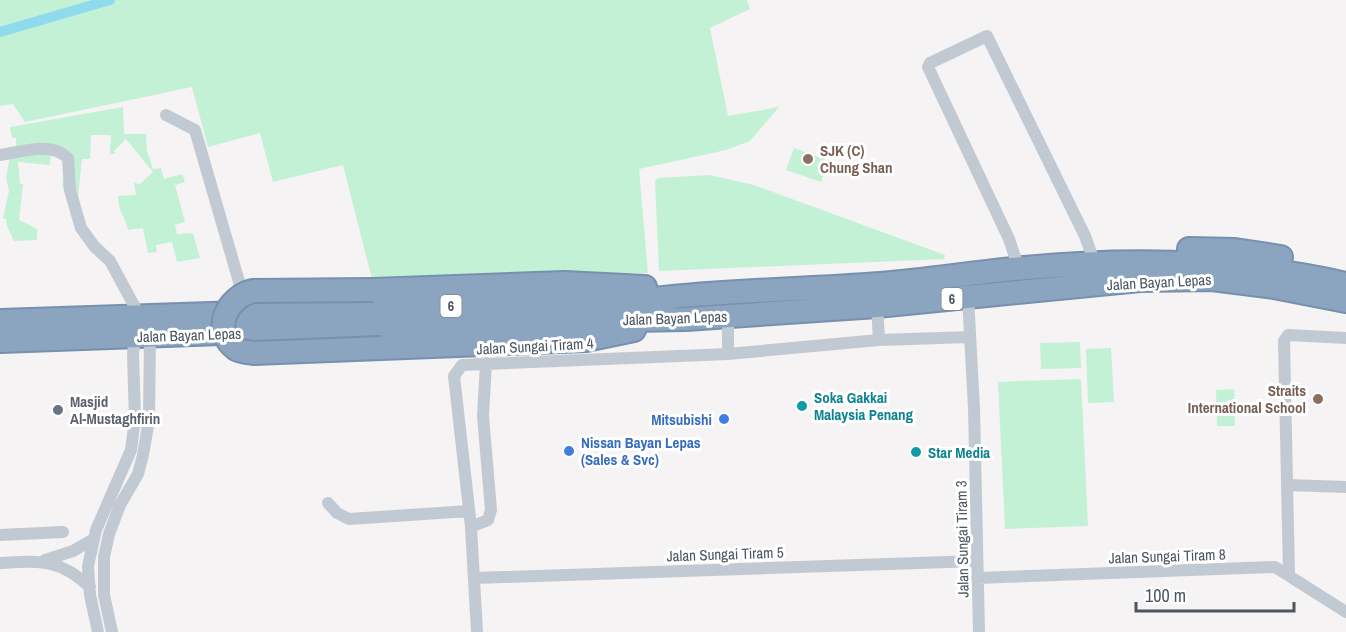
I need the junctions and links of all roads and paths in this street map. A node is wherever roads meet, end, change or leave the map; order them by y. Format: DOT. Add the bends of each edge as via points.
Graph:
graph roads {
  1 [pos="166,115"];
  2 [pos="0,154"];
  3 [pos="1084,263"];
  4 [pos="1019,269"];
  5 [pos="1346,270"];
  6 [pos="1346,285"];
  7 [pos="1094,286"];
  8 [pos="710,292"];
  9 [pos="968,297"];
  10 [pos="1346,301"];
  11 [pos="877,306"];
  12 [pos="249,312"];
  13 [pos="728,316"];
  14 [pos="1346,316"];
  15 [pos="686,319"];
  16 [pos="0,321"];
  17 [pos="142,330"];
  18 [pos="970,337"];
  19 [pos="1346,338"];
  20 [pos="879,340"];
  21 [pos="0,341"];
  22 [pos="728,354"];
  23 [pos="486,363"];
  24 [pos="1287,485"];
  25 [pos="1346,487"];
  26 [pos="328,503"];
  27 [pos="470,511"];
  28 [pos="471,527"];
  29 [pos="63,532"];
  30 [pos="0,535"];
  31 [pos="94,539"];
  32 [pos="45,560"];
  33 [pos="977,561"];
  34 [pos="0,563"];
  35 [pos="1290,575"];
  36 [pos="475,578"];
  37 [pos="977,578"];
  38 [pos="90,587"];
  39 [pos="1346,612"];
  40 [pos="98,632"];
  41 [pos="112,632"];
  42 [pos="477,632"];
  43 [pos="979,632"];
  1 -- 12 [label="street" via="195,130"];
  2 -- 17 [label="street" via="24,149 53,150 68,158 70,190 81,228 110,261"];
  3 -- 4 [label="highway, Jalan Bayan Lepas / 6"];
  3 -- 4 [label="street" via="1085,236 987,36 928,67"];
  3 -- 5 [label="highway" via="1156,250 1211,249 1272,255"];
  3 -- 6 [label="highway, Jalan Bayan Lepas / 6" via="1190,262 1276,271"];
  4 -- 8 [label="highway, Jalan Bayan Lepas / 6" via="882,284"];
  7 -- 9 [label="highway, Jalan Bayan Lepas / 6"];
  7 -- 10 [label="highway, Jalan Bayan Lepas / 6" via="1140,280 1212,279"];
  7 -- 14 [label="highway" via="1244,295"];
  8 -- 12 [label="highway, Jalan Bayan Lepas / 6" via="654,299"];
  8 -- 15 [label="highway, bridge" via="564,283 253,291 229,305 223,324 228,340 237,350 254,353 586,340"];
  9 -- 11 [label="highway, Jalan Bayan Lepas / 6"];
  9 -- 18 [label="street, Jalan Sungai Tiram 3"];
  11 -- 13 [label="highway, Jalan Bayan Lepas / 6"];
  11 -- 20 [label="street"];
  12 -- 17 [label="highway, Jalan Bayan Lepas / 6"];
  13 -- 15 [label="highway, Jalan Bayan Lepas / 6"];
  13 -- 22 [label="street"];
  15 -- 17 [label="highway, Jalan Bayan Lepas / 6"];
  16 -- 17 [label="highway, Jalan Bayan Lepas / 6"];
  17 -- 21 [label="highway, Jalan Bayan Lepas / 6"];
  17 -- 31 [label="street" via="131,450"];
  17 -- 41 [label="street" via="150,409 138,474 120,505 104,557 104,595"];
  18 -- 20 [label="street"];
  18 -- 33 [label="street, Jalan Sungai Tiram 3"];
  19 -- 24 [label="street" via="1288,335 1284,340"];
  20 -- 22 [label="street, Jalan Sungai Tiram 4"];
  22 -- 23 [label="street, Jalan Sungai Tiram 4"];
  23 -- 27 [label="street, Jalan Sungai Tiram 4" via="462,365 454,376"];
  23 -- 28 [label="street" via="483,416 491,510 488,520"];
  24 -- 25 [label="street"];
  24 -- 35 [label="street"];
  26 -- 27 [label="street" via="349,519"];
  27 -- 28 [label="street, Jalan Sungai Tiram 4"];
  28 -- 36 [label="street, Jalan Sungai Tiram 4"];
  29 -- 30 [label="street"];
  31 -- 32 [label="street"];
  31 -- 38 [label="street" via="88,566"];
  32 -- 34 [label="street"];
  32 -- 38 [label="street" via="70,570"];
  33 -- 36 [label="street, Jalan Sungai Tiram 5"];
  33 -- 37 [label="street, Jalan Sungai Tiram 3"];
  35 -- 37 [label="street, Jalan Sungai Tiram 8" via="1275,567"];
  35 -- 39 [label="street, Jalan Sungai Tiram 8"];
  36 -- 42 [label="street, Jalan Sungai Tiram 4"];
  37 -- 43 [label="street, Jalan Sungai Tiram 3"];
  38 -- 40 [label="street"];
}
